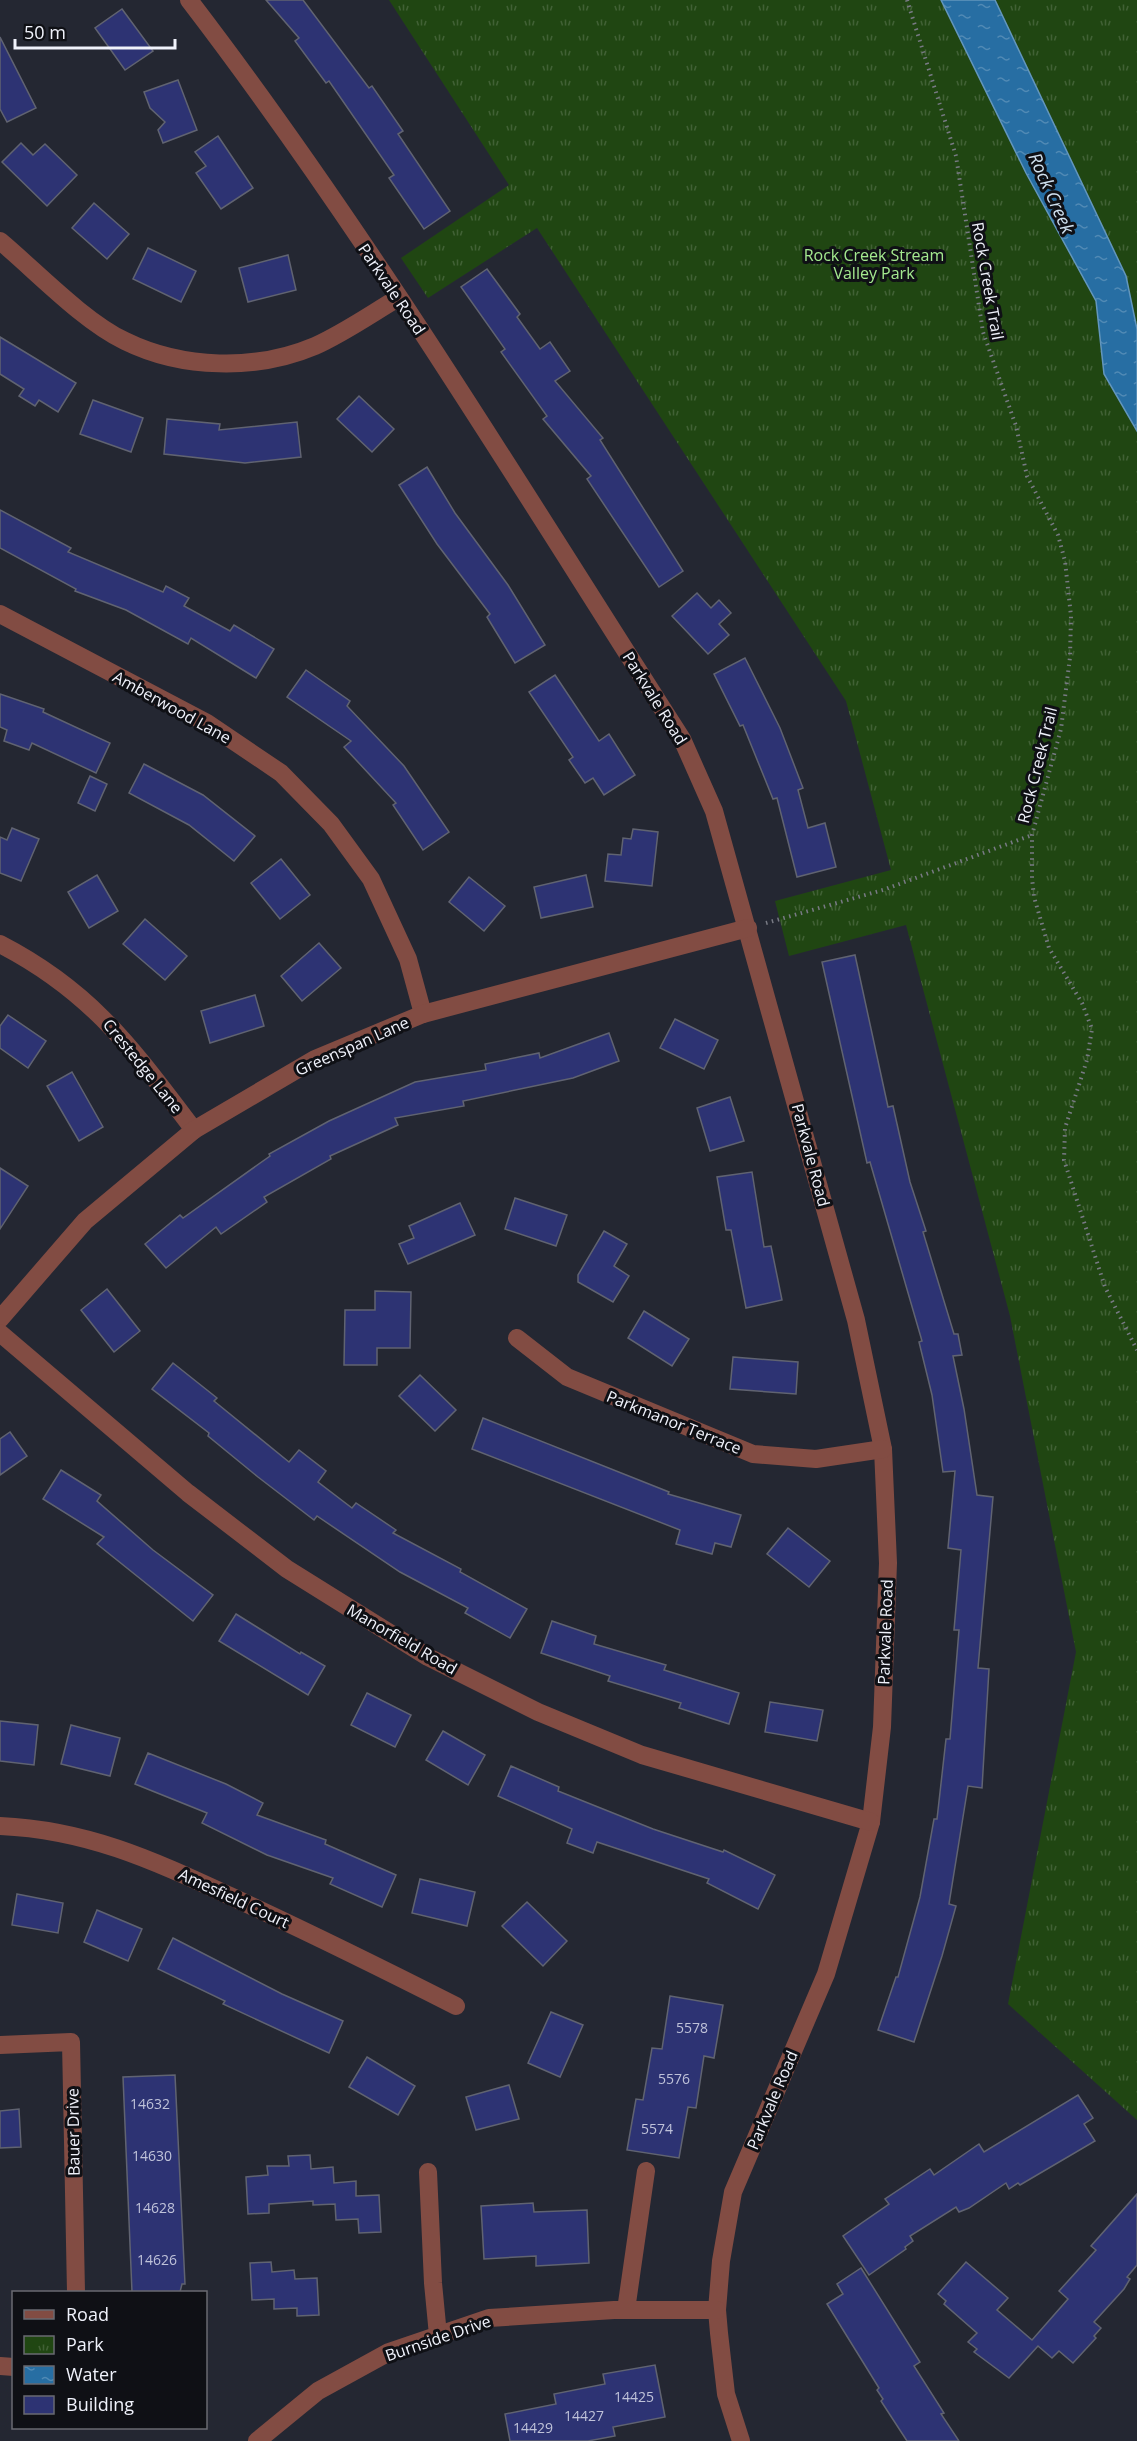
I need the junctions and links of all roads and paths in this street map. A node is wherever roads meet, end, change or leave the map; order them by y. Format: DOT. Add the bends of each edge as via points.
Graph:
graph roads {
  1 [pos="189,0"];
  2 [pos="907,0"];
  3 [pos="0,241"];
  4 [pos="399,298"];
  5 [pos="0,614"];
  6 [pos="1032,835"];
  7 [pos="748,928"];
  8 [pos="0,944"];
  9 [pos="423,1014"];
  10 [pos="194,1130"];
  11 [pos="0,1319"];
  12 [pos="0,1334"];
  13 [pos="517,1338"];
  14 [pos="1137,1350"];
  15 [pos="883,1449"];
  16 [pos="871,1822"];
  17 [pos="0,1826"];
  18 [pos="456,2006"];
  19 [pos="0,2045"];
  20 [pos="646,2171"];
  21 [pos="428,2172"];
  22 [pos="76,2291"];
  23 [pos="626,2310"];
  24 [pos="717,2310"];
  25 [pos="438,2336"];
  26 [pos="257,2441"];
  27 [pos="741,2441"];
  1 -- 4 [label="street, Parkvale Road" via="256,87"];
  2 -- 6 [label="path, Rock Creek Trail" via="954,147 983,332 1016,426 1027,476 1058,535 1068,585 1070,657 1062,719"];
  3 -- 4 [label="street" via="87,316 123,340 162,355 198,362 249,363 287,355 316,345"];
  4 -- 7 [label="street, Parkvale Road" via="682,739 714,811"];
  5 -- 9 [label="street, Amberwood Lane" via="207,723 280,773 331,824 371,879 408,959"];
  6 -- 7 [label="path" via="883,890"];
  6 -- 14 [label="path, Rock Creek Trail" via="1034,897 1042,927 1092,1029 1087,1060 1065,1128 1065,1160 1105,1287"];
  7 -- 9 [label="street, Greenspan Lane"];
  7 -- 15 [label="street, Parkvale Road" via="856,1320"];
  8 -- 10 [label="street, Crestedge Lane" via="29,959 87,1001 120,1034"];
  9 -- 10 [label="street, Greenspan Lane" via="315,1059"];
  10 -- 11 [label="street, Greenspan Lane" via="85,1221"];
  12 -- 16 [label="street, Manorfield Road" via="188,1493 287,1569 428,1657 538,1712 642,1755"];
  13 -- 15 [label="street, Parkmanor Terrace" via="567,1377 753,1454 816,1459"];
  15 -- 16 [label="street, Parkvale Road" via="888,1563 882,1727"];
  16 -- 24 [label="street, Parkvale Road" via="826,1974 733,2192"];
  17 -- 18 [label="street, Amesfield Court" via="63,1832 133,1852 279,1918"];
  19 -- 22 [label="street, Bauer Drive" via="71,2042"];
  20 -- 23 [label="street"];
  21 -- 25 [label="street"];
  23 -- 24 [label="street, Burnside Drive"];
  23 -- 25 [label="street, Burnside Drive" via="489,2318"];
  24 -- 27 [label="street, Parkvale Road" via="726,2394"];
  25 -- 26 [label="street, Burnside Drive" via="389,2352 318,2391"];
}
